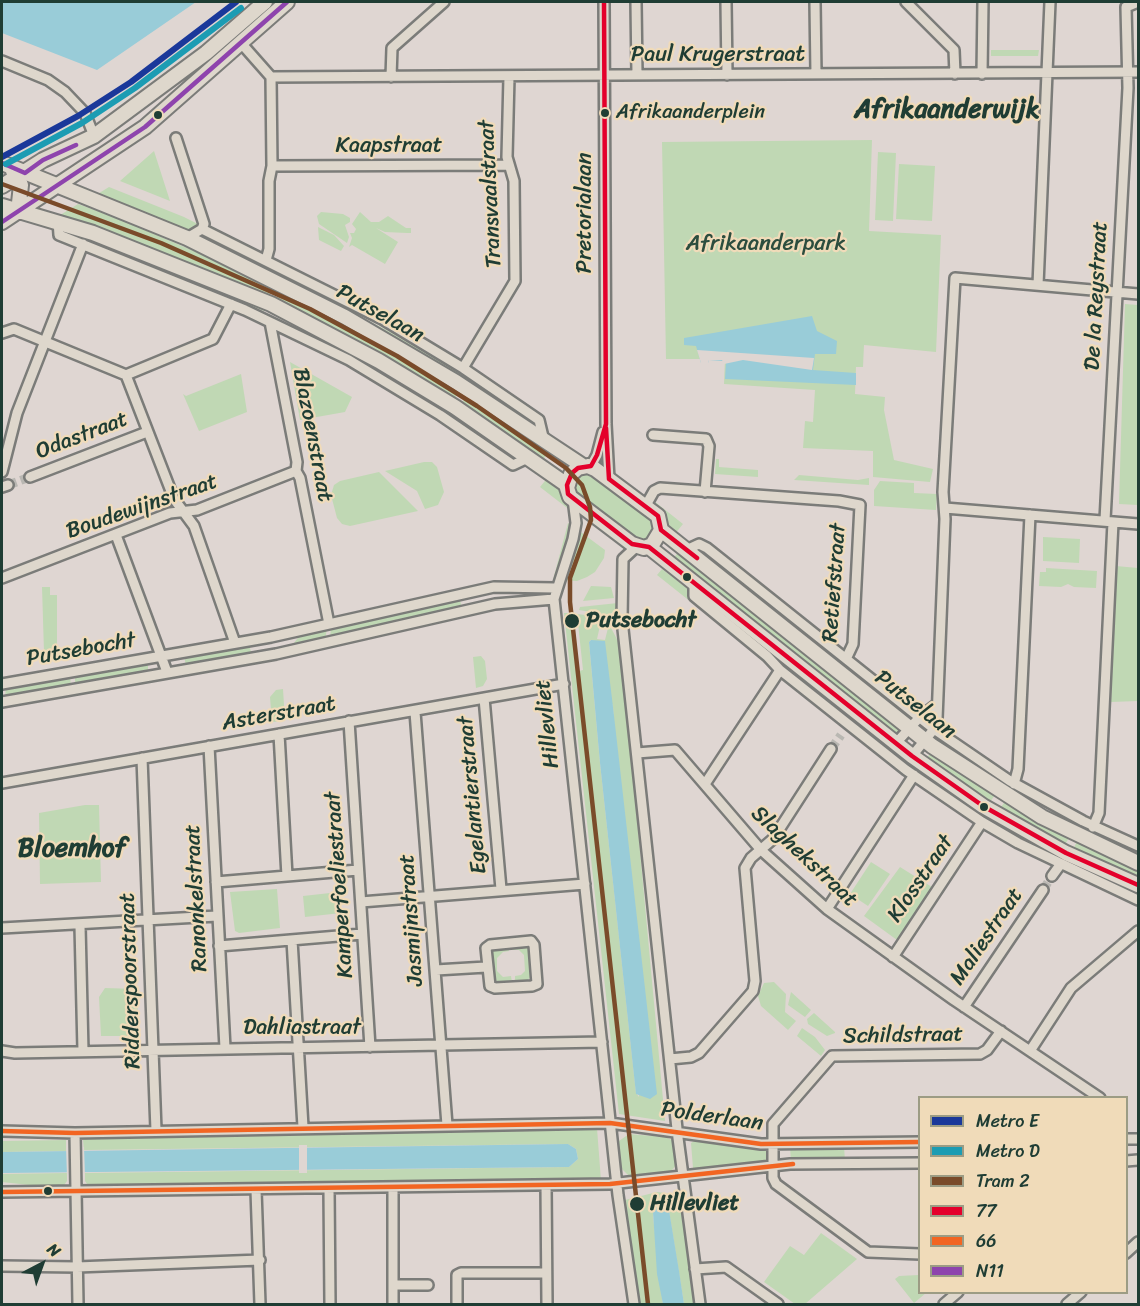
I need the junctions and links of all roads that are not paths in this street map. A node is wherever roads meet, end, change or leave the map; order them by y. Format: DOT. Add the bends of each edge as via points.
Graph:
graph roads {
  1 [pos="265,2"];
  2 [pos="287,2"];
  3 [pos="444,2"];
  4 [pos="604,2"];
  5 [pos="636,2"];
  6 [pos="726,2"];
  7 [pos="815,2"];
  8 [pos="906,2"];
  9 [pos="983,2"];
  10 [pos="1050,2"];
  11 [pos="1138,2"];
  12 [pos="241,43"];
  13 [pos="2,61"];
  14 [pos="1133,73"];
  15 [pos="816,74"];
  16 [pos="955,74"];
  17 [pos="982,74"];
  18 [pos="1048,74"];
  19 [pos="637,75"];
  20 [pos="727,75"];
  21 [pos="604,76"];
  22 [pos="271,77"];
  23 [pos="391,77"];
  24 [pos="509,77"];
  25 [pos="1138,80"];
  26 [pos="92,129"];
  27 [pos="176,138"];
  28 [pos="5,165"];
  29 [pos="507,165"];
  30 [pos="272,166"];
  31 [pos="76,173"];
  32 [pos="27,176"];
  33 [pos="2,186"];
  34 [pos="57,186"];
  35 [pos="77,194"];
  36 [pos="35,201"];
  37 [pos="2,206"];
  38 [pos="18,212"];
  39 [pos="39,216"];
  40 [pos="58,221"];
  41 [pos="2,222"];
  42 [pos="202,229"];
  43 [pos="187,238"];
  44 [pos="83,244"];
  45 [pos="266,260"];
  46 [pos="1038,285"];
  47 [pos="1117,291"];
  48 [pos="1138,294"];
  49 [pos="231,304"];
  50 [pos="270,322"];
  51 [pos="2,333"];
  52 [pos="43,341"];
  53 [pos="463,368"];
  54 [pos="126,375"];
  55 [pos="606,424"];
  56 [pos="147,432"];
  57 [pos="653,435"];
  58 [pos="544,441"];
  59 [pos="530,457"];
  60 [pos="587,466"];
  61 [pos="296,471"];
  62 [pos="2,472"];
  63 [pos="30,477"];
  64 [pos="609,479"];
  65 [pos="567,484"];
  66 [pos="705,492"];
  67 [pos="573,500"];
  68 [pos="648,501"];
  69 [pos="945,508"];
  70 [pos="183,512"];
  71 [pos="1030,515"];
  72 [pos="1109,521"];
  73 [pos="1138,524"];
  74 [pos="661,530"];
  75 [pos="116,535"];
  76 [pos="643,546"];
  77 [pos="686,550"];
  78 [pos="2,578"];
  79 [pos="694,583"];
  80 [pos="555,588"];
  81 [pos="476,592"];
  82 [pos="554,599"];
  83 [pos="480,608"];
  84 [pos="329,624"];
  85 [pos="271,637"];
  86 [pos="235,642"];
  87 [pos="276,654"];
  88 [pos="162,656"];
  89 [pos="846,659"];
  90 [pos="780,670"];
  91 [pos="167,672"];
  92 [pos="2,684"];
  93 [pos="564,684"];
  94 [pos="484,698"];
  95 [pos="2,702"];
  96 [pos="938,704"];
  97 [pos="415,712"];
  98 [pos="920,718"];
  99 [pos="349,721"];
  100 [pos="910,729"];
  101 [pos="934,729"];
  102 [pos="279,734"];
  103 [pos="925,741"];
  104 [pos="896,743"];
  105 [pos="209,746"];
  106 [pos="831,749"];
  107 [pos="638,753"];
  108 [pos="912,756"];
  109 [pos="142,759"];
  110 [pos="914,775"];
  111 [pos="2,783"];
  112 [pos="705,784"];
  113 [pos="1014,784"];
  114 [pos="981,824"];
  115 [pos="1094,827"];
  116 [pos="1138,846"];
  117 [pos="761,850"];
  118 [pos="1138,863"];
  119 [pos="1060,865"];
  120 [pos="358,870"];
  121 [pos="287,876"];
  122 [pos="1052,876"];
  123 [pos="216,882"];
  124 [pos="585,884"];
  125 [pos="1138,885"];
  126 [pos="501,889"];
  127 [pos="1043,890"];
  128 [pos="430,895"];
  129 [pos="1138,900"];
  130 [pos="361,902"];
  131 [pos="827,909"];
  132 [pos="217,916"];
  133 [pos="148,921"];
  134 [pos="80,926"];
  135 [pos="2,928"];
  136 [pos="1138,931"];
  137 [pos="362,934"];
  138 [pos="292,940"];
  139 [pos="219,946"];
  140 [pos="893,957"];
  141 [pos="486,967"];
  142 [pos="436,970"];
  143 [pos="964,1007"];
  144 [pos="1001,1031"];
  145 [pos="602,1042"];
  146 [pos="442,1046"];
  147 [pos="297,1047"];
  148 [pos="370,1047"];
  149 [pos="225,1048"];
  150 [pos="153,1049"];
  151 [pos="2,1051"];
  152 [pos="83,1051"];
  153 [pos="1030,1051"];
  154 [pos="670,1059"];
  155 [pos="1097,1096"];
  156 [pos="610,1123"];
  157 [pos="447,1125"];
  158 [pos="303,1127"];
  159 [pos="156,1130"];
  160 [pos="2,1131"];
  161 [pos="678,1132"];
  162 [pos="75,1137"];
  163 [pos="918,1142"];
  164 [pos="772,1144"];
  165 [pos="918,1163"];
  166 [pos="773,1167"];
  167 [pos="683,1176"];
  168 [pos="616,1183"];
  169 [pos="546,1185"];
  170 [pos="393,1187"];
  171 [pos="329,1189"];
  172 [pos="256,1190"];
  173 [pos="77,1191"];
  174 [pos="2,1192"];
  175 [pos="918,1254"];
  176 [pos="260,1260"];
  177 [pos="2,1266"];
  178 [pos="78,1267"];
  179 [pos="695,1269"];
  180 [pos="546,1274"];
  181 [pos="393,1285"];
  182 [pos="428,1285"];
  183 [pos="957,1294"];
  184 [pos="1080,1294"];
  185 [pos="78,1305"];
  186 [pos="260,1305"];
  187 [pos="330,1305"];
  188 [pos="393,1305"];
  189 [pos="457,1305"];
  190 [pos="547,1305"];
  191 [pos="634,1305"];
  192 [pos="700,1305"];
  193 [pos="778,1305"];
  194 [pos="944,1305"];
  195 [pos="1067,1305"];
  1 -- 26 [label="main road" via="206,53"];
  2 -- 12 [label="main road"];
  3 -- 23 [label="street" via="392,48"];
  4 -- 21 [label="street, Pretorialaan"];
  5 -- 19 [label="street"];
  6 -- 20 [label="street"];
  7 -- 15 [label="street"];
  8 -- 16 [label="street" via="954,50"];
  9 -- 17 [label="street"];
  10 -- 18 [label="street"];
  11 -- 14 [label="street, De la Reystraat" via="1126,7"];
  12 -- 22 [label="street"];
  12 -- 31 [label="main road" via="145,127"];
  13 -- 26 [label="street" via="57,86 72,98"];
  14 -- 18 [label="street, Paul Krugerstraat"];
  14 -- 25 [label="street"];
  14 -- 47 [label="street, De la Reystraat"];
  15 -- 16 [label="street, Paul Krugerstraat"];
  15 -- 20 [label="street, Paul Krugerstraat"];
  16 -- 17 [label="street, Paul Krugerstraat"];
  17 -- 18 [label="street, Paul Krugerstraat"];
  18 -- 46 [label="street"];
  19 -- 20 [label="street, Paul Krugerstraat"];
  19 -- 21 [label="street, Paul Krugerstraat"];
  21 -- 24 [label="street, Paul Krugerstraat"];
  21 -- 55 [label="street, Pretorialaan"];
  22 -- 23 [label="street, Paul Krugerstraat"];
  22 -- 30 [label="street"];
  23 -- 24 [label="street, Paul Krugerstraat"];
  24 -- 29 [label="street, Transvaalstraat"];
  26 -- 32 [label="main road"];
  27 -- 42 [label="street" via="204,224"];
  28 -- 32 [label="main road, Putselaan"];
  29 -- 30 [label="street, Kaapstraat"];
  29 -- 53 [label="street, Transvaalstraat" via="514,181 514,285"];
  30 -- 45 [label="street"];
  31 -- 34 [label="main road"];
  31 -- 35 [label="main road"];
  32 -- 33 [label="main road"];
  32 -- 34 [label="main road, Putselaan"];
  32 -- 36 [label="main road"];
  32 -- 38 [label="main road" via="21,185"];
  34 -- 35 [label="main road, Putselaan"];
  34 -- 36 [label="main road"];
  35 -- 43 [label="main road, Putselaan"];
  36 -- 38 [label="main road"];
  36 -- 39 [label="main road"];
  37 -- 38 [label="main road, Putselaan"];
  38 -- 39 [label="main road, Putselaan"];
  38 -- 41 [label="main road"];
  39 -- 40 [label="main road, Putselaan"];
  40 -- 44 [label="street" via="59,235"];
  40 -- 59 [label="main road, Putselaan" via="169,262 308,322 455,407"];
  42 -- 43 [label="street"];
  42 -- 45 [label="street, Putselaan"];
  43 -- 58 [label="main road, Putselaan" via="404,350"];
  44 -- 49 [label="street"];
  44 -- 52 [label="street"];
  45 -- 53 [label="street, Putselaan" via="382,319"];
  46 -- 47 [label="street"];
  46 -- 69 [label="street" via="955,278"];
  47 -- 48 [label="street"];
  47 -- 72 [label="street, De la Reystraat"];
  49 -- 50 [label="street"];
  49 -- 54 [label="street" via="213,339"];
  50 -- 59 [label="street" via="349,360 433,410 513,465"];
  50 -- 61 [label="street, Blazoenstraat"];
  51 -- 52 [label="street" via="14,329"];
  52 -- 54 [label="street"];
  52 -- 62 [label="street" via="17,413"];
  53 -- 58 [label="street, Putselaan" via="539,420"];
  54 -- 56 [label="street"];
  55 -- 60 [label="street, Pretorialaan" via="597,455"];
  55 -- 64 [label="street, Pretorialaan"];
  56 -- 63 [label="street, Odastraat"];
  56 -- 70 [label="street" via="174,500"];
  57 -- 66 [label="street" via="706,439 710,446"];
  58 -- 60 [label="main road, Putselaan"];
  59 -- 65 [label="main road, Putselaan"];
  60 -- 64 [label="main road, Putselaan"];
  60 -- 65 [label="main road" via="572,472"];
  61 -- 70 [label="street, Boudewijnstraat"];
  61 -- 84 [label="street, Blazoenstraat"];
  64 -- 68 [label="main road, Putselaan"];
  65 -- 67 [label="main road"];
  66 -- 68 [label="street" via="660,488"];
  66 -- 89 [label="street, Retiefstraat" via="856,503 860,509 853,644"];
  67 -- 76 [label="main road, Putselaan"];
  67 -- 80 [label="street, Hillevliet" via="573,539"];
  68 -- 74 [label="main road, Putselaan"];
  69 -- 71 [label="street"];
  69 -- 96 [label="street"];
  70 -- 75 [label="street, Boudewijnstraat" via="170,513"];
  70 -- 86 [label="street" via="194,526"];
  71 -- 72 [label="street"];
  71 -- 113 [label="street" via="1018,769"];
  72 -- 73 [label="street"];
  72 -- 115 [label="street, De la Reystraat" via="1099,813"];
  74 -- 76 [label="main road" via="656,542"];
  74 -- 77 [label="main road, Putselaan"];
  75 -- 78 [label="street, Boudewijnstraat"];
  75 -- 88 [label="street"];
  76 -- 79 [label="main road, Putselaan"];
  76 -- 107 [label="street" via="622,559 621,600"];
  77 -- 89 [label="street, Putselaan" via="699,544 707,548"];
  77 -- 100 [label="main road, Putselaan"];
  79 -- 90 [label="street, Putselaan" via="694,596"];
  79 -- 104 [label="main road, Putselaan"];
  80 -- 81 [label="street, Putsebocht" via="494,587"];
  80 -- 82 [label="street, Hillevliet"];
  81 -- 83 [label="street"];
  81 -- 84 [label="street, Putsebocht"];
  82 -- 83 [label="street, Putsebocht"];
  82 -- 93 [label="street, Hillevliet"];
  83 -- 87 [label="street, Putsebocht"];
  84 -- 85 [label="street, Putsebocht"];
  85 -- 86 [label="street, Putsebocht"];
  85 -- 87 [label="street"];
  86 -- 88 [label="street, Putsebocht"];
  87 -- 91 [label="street, Putsebocht"];
  88 -- 91 [label="street"];
  88 -- 92 [label="street, Putsebocht"];
  89 -- 98 [label="street, Putselaan"];
  90 -- 110 [label="street, Putselaan" via="846,729"];
  90 -- 112 [label="street"];
  91 -- 95 [label="street, Putsebocht"];
  93 -- 94 [label="street, Asterstraat"];
  93 -- 124 [label="street, Hillevliet"];
  94 -- 97 [label="street, Asterstraat"];
  94 -- 126 [label="street, Egelantierstraat"];
  96 -- 98 [label="street"];
  96 -- 101 [label="street"];
  97 -- 99 [label="street, Asterstraat"];
  97 -- 128 [label="street, Jasmijnstraat"];
  98 -- 100 [label="street"];
  98 -- 101 [label="street, Putselaan"];
  99 -- 102 [label="street, Asterstraat"];
  99 -- 120 [label="street, Kamperfoeliestraat"];
  100 -- 103 [label="main road, Putselaan"];
  100 -- 104 [label="street"];
  101 -- 103 [label="street"];
  101 -- 113 [label="street, Putselaan"];
  102 -- 105 [label="street, Asterstraat"];
  102 -- 121 [label="street"];
  103 -- 108 [label="street"];
  103 -- 118 [label="main road, Putselaan" via="1042,817"];
  104 -- 108 [label="main road, Putselaan"];
  105 -- 109 [label="street, Asterstraat"];
  105 -- 123 [label="street, Ranonkelstraat"];
  106 -- 117 [label="street" via="773,839"];
  107 -- 112 [label="street, Slaghekstraat" via="675,750"];
  107 -- 154 [label="street"];
  108 -- 125 [label="main road, Putselaan" via="1009,822"];
  109 -- 111 [label="street, Asterstraat"];
  109 -- 133 [label="street, Ridderspoorstraat"];
  110 -- 114 [label="street, Putselaan"];
  110 -- 131 [label="street"];
  112 -- 117 [label="street, Slaghekstraat"];
  113 -- 115 [label="street, Putselaan"];
  114 -- 119 [label="street, Putselaan"];
  114 -- 140 [label="street, Klosstraat"];
  115 -- 116 [label="street, Putselaan"];
  117 -- 131 [label="street, Slaghekstraat"];
  117 -- 154 [label="street" via="745,870 753,991 699,1053"];
  119 -- 122 [label="street, Maliestraat"];
  119 -- 129 [label="street, Putselaan"];
  120 -- 121 [label="street"];
  120 -- 130 [label="street, Kamperfoeliestraat"];
  121 -- 123 [label="street"];
  123 -- 132 [label="street, Ranonkelstraat"];
  124 -- 126 [label="street"];
  124 -- 145 [label="street, Hillevliet"];
  126 -- 128 [label="street"];
  127 -- 143 [label="street, Maliestraat"];
  128 -- 130 [label="street"];
  128 -- 142 [label="street, Jasmijnstraat"];
  130 -- 137 [label="street, Kamperfoeliestraat"];
  131 -- 140 [label="street, Slaghekstraat"];
  132 -- 133 [label="street"];
  132 -- 139 [label="street, Ranonkelstraat"];
  133 -- 134 [label="street"];
  133 -- 150 [label="street, Ridderspoorstraat"];
  134 -- 135 [label="street"];
  134 -- 152 [label="street"];
  136 -- 153 [label="street" via="1071,988"];
  137 -- 138 [label="street"];
  137 -- 148 [label="street, Kamperfoeliestraat"];
  138 -- 139 [label="street"];
  138 -- 147 [label="street"];
  139 -- 149 [label="street, Ranonkelstraat"];
  140 -- 143 [label="street, Slaghekstraat"];
  141 -- 141 [label="street" via="489,984 495,988 532,987 538,981 531,941 488,946"];
  141 -- 142 [label="street"];
  142 -- 146 [label="street, Jasmijnstraat"];
  143 -- 144 [label="street, Slaghekstraat"];
  144 -- 153 [label="street, Slaghekstraat"];
  144 -- 164 [label="street, Schildstraat" via="980,1054 832,1056 773,1124"];
  145 -- 146 [label="street, Dahliastraat"];
  145 -- 156 [label="street, Hillevliet"];
  146 -- 148 [label="street, Dahliastraat"];
  146 -- 157 [label="street, Jasmijnstraat"];
  147 -- 148 [label="street, Dahliastraat"];
  147 -- 149 [label="street, Dahliastraat"];
  147 -- 158 [label="street"];
  149 -- 150 [label="street, Dahliastraat"];
  150 -- 152 [label="street, Dahliastraat"];
  150 -- 159 [label="street, Ridderspoorstraat"];
  151 -- 152 [label="street, Dahliastraat"];
  153 -- 155 [label="street, Slaghekstraat"];
  154 -- 161 [label="street"];
  156 -- 157 [label="street, Polderlaan"];
  156 -- 161 [label="street, Polderlaan"];
  156 -- 168 [label="street, Hillevliet"];
  157 -- 158 [label="street, Polderlaan"];
  158 -- 159 [label="street, Polderlaan"];
  159 -- 162 [label="street, Polderlaan"];
  160 -- 162 [label="street, Polderlaan"];
  161 -- 164 [label="street, Polderlaan"];
  161 -- 167 [label="street"];
  162 -- 173 [label="street"];
  163 -- 164 [label="street, Polderlaan"];
  164 -- 166 [label="street, Polderlaan"];
  165 -- 166 [label="street, Polderlaan"];
  166 -- 167 [label="street, Polderlaan"];
  166 -- 175 [label="street" via="776,1184 868,1252"];
  167 -- 168 [label="street, Polderlaan"];
  167 -- 179 [label="street"];
  168 -- 169 [label="street, Polderlaan"];
  168 -- 191 [label="street, Hillevliet"];
  169 -- 170 [label="street, Polderlaan"];
  169 -- 180 [label="street"];
  170 -- 171 [label="street, Polderlaan"];
  170 -- 181 [label="street"];
  171 -- 172 [label="street, Polderlaan"];
  171 -- 187 [label="street"];
  172 -- 173 [label="street, Polderlaan"];
  172 -- 176 [label="street"];
  173 -- 174 [label="street, Polderlaan"];
  173 -- 178 [label="street"];
  176 -- 178 [label="street"];
  176 -- 186 [label="street"];
  177 -- 178 [label="street"];
  178 -- 185 [label="street"];
  179 -- 192 [label="street"];
  179 -- 193 [label="street" via="726,1267"];
  180 -- 189 [label="street" via="457,1275"];
  180 -- 190 [label="street"];
  181 -- 182 [label="street"];
  181 -- 188 [label="street"];
  183 -- 194 [label="street"];
  184 -- 195 [label="street"];
}
